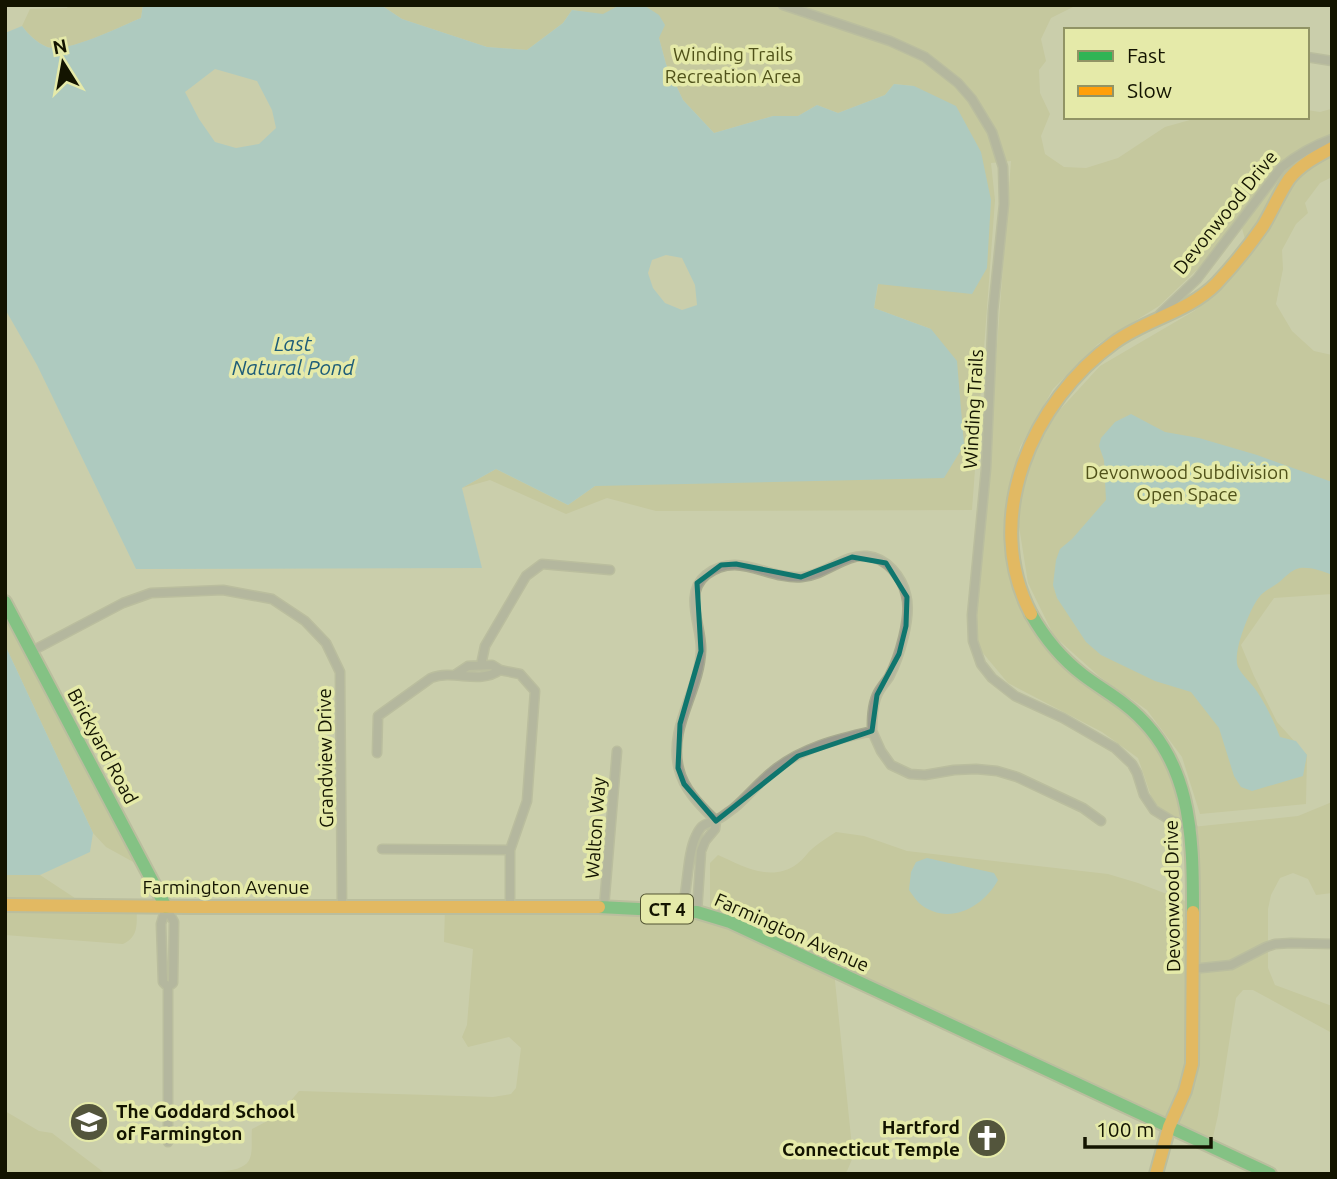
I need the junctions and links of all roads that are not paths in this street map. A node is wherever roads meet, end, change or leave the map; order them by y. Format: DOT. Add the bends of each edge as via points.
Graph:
graph roads {
  1 [pos="783,5"];
  2 [pos="1309,58"];
  3 [pos="1332,61"];
  4 [pos="1332,139"];
  5 [pos="1332,148"];
  6 [pos="1154,320"];
  7 [pos="610,570"];
  8 [pos="5,603"];
  9 [pos="32,651"];
  10 [pos="481,665"];
  11 [pos="500,670"];
  12 [pos="456,674"];
  13 [pos="872,731"];
  14 [pos="617,751"];
  15 [pos="377,753"];
  16 [pos="716,821"];
  17 [pos="1101,821"];
  18 [pos="1192,827"];
  19 [pos="382,849"];
  20 [pos="510,850"];
  21 [pos="5,905"];
  22 [pos="342,906"];
  23 [pos="166,907"];
  24 [pos="510,907"];
  25 [pos="604,907"];
  26 [pos="682,910"];
  27 [pos="697,912"];
  28 [pos="1332,944"];
  29 [pos="1192,969"];
  30 [pos="1170,1127"];
  31 [pos="168,1142"];
  32 [pos="1156,1174"];
  33 [pos="1270,1174"];
  1 -- 18 [label="street, Winding Trails" via="925,57 958,83 987,123 1003,166 1004,204 973,641 992,678 1022,700 1115,748 1132,764 1154,810"];
  2 -- 3 [label="street"];
  4 -- 6 [label="street, Devonwood Drive" via="1281,168 1197,279"];
  5 -- 6 [label="street, Devonwood Drive" via="1292,176 1262,228 1202,296"];
  6 -- 18 [label="street, Devonwood Drive" via="1093,360 1047,414 1028,449 1015,492 1012,549 1023,598 1038,625 1074,669 1127,706 1152,732 1176,769"];
  7 -- 10 [label="street" via="542,564 526,576 485,646"];
  8 -- 9 [label="street, Brickyard Road"];
  9 -- 22 [label="street, Grandview Drive" via="122,603 151,593 236,592 272,599 305,621 326,643 340,672"];
  9 -- 23 [label="street, Brickyard Road"];
  10 -- 11 [label="street"];
  10 -- 12 [label="street"];
  11 -- 12 [label="street" via="479,677"];
  11 -- 20 [label="street" via="520,674 535,691 527,801"];
  12 -- 15 [label="street" via="431,678 378,716"];
  13 -- 16 [label="street" via="820,744 776,768"];
  13 -- 16 [label="street" via="877,695 899,654 906,626 907,597 886,563 869,556 852,557 801,577 721,565 697,583 694,602 701,651 677,747 684,783"];
  13 -- 17 [label="street" via="891,765 910,774 997,771 1083,808"];
  14 -- 25 [label="street, Walton Way"];
  16 -- 26 [label="street" via="704,824 696,835"];
  16 -- 27 [label="street" via="701,851"];
  18 -- 29 [label="street, Devonwood Drive"];
  19 -- 20 [label="street"];
  20 -- 24 [label="street"];
  21 -- 23 [label="street, Farmington Avenue / CT 4"];
  22 -- 23 [label="street, Farmington Avenue / CT 4"];
  22 -- 24 [label="street, Farmington Avenue / CT 4"];
  23 -- 31 [label="street" via="161,924 163,982 167,987"];
  24 -- 25 [label="street, Farmington Avenue / CT 4"];
  25 -- 26 [label="street, Farmington Avenue / CT 4"];
  26 -- 27 [label="street, Farmington Avenue / CT 4"];
  27 -- 30 [label="street, Farmington Avenue / CT 4" via="755,933"];
  28 -- 29 [label="street" via="1275,944 1227,966"];
  29 -- 30 [label="street, Devonwood Drive" via="1192,1064"];
  30 -- 32 [label="street, Devonwood Drive"];
  30 -- 33 [label="street, Farmington Avenue / CT 4"];
}
